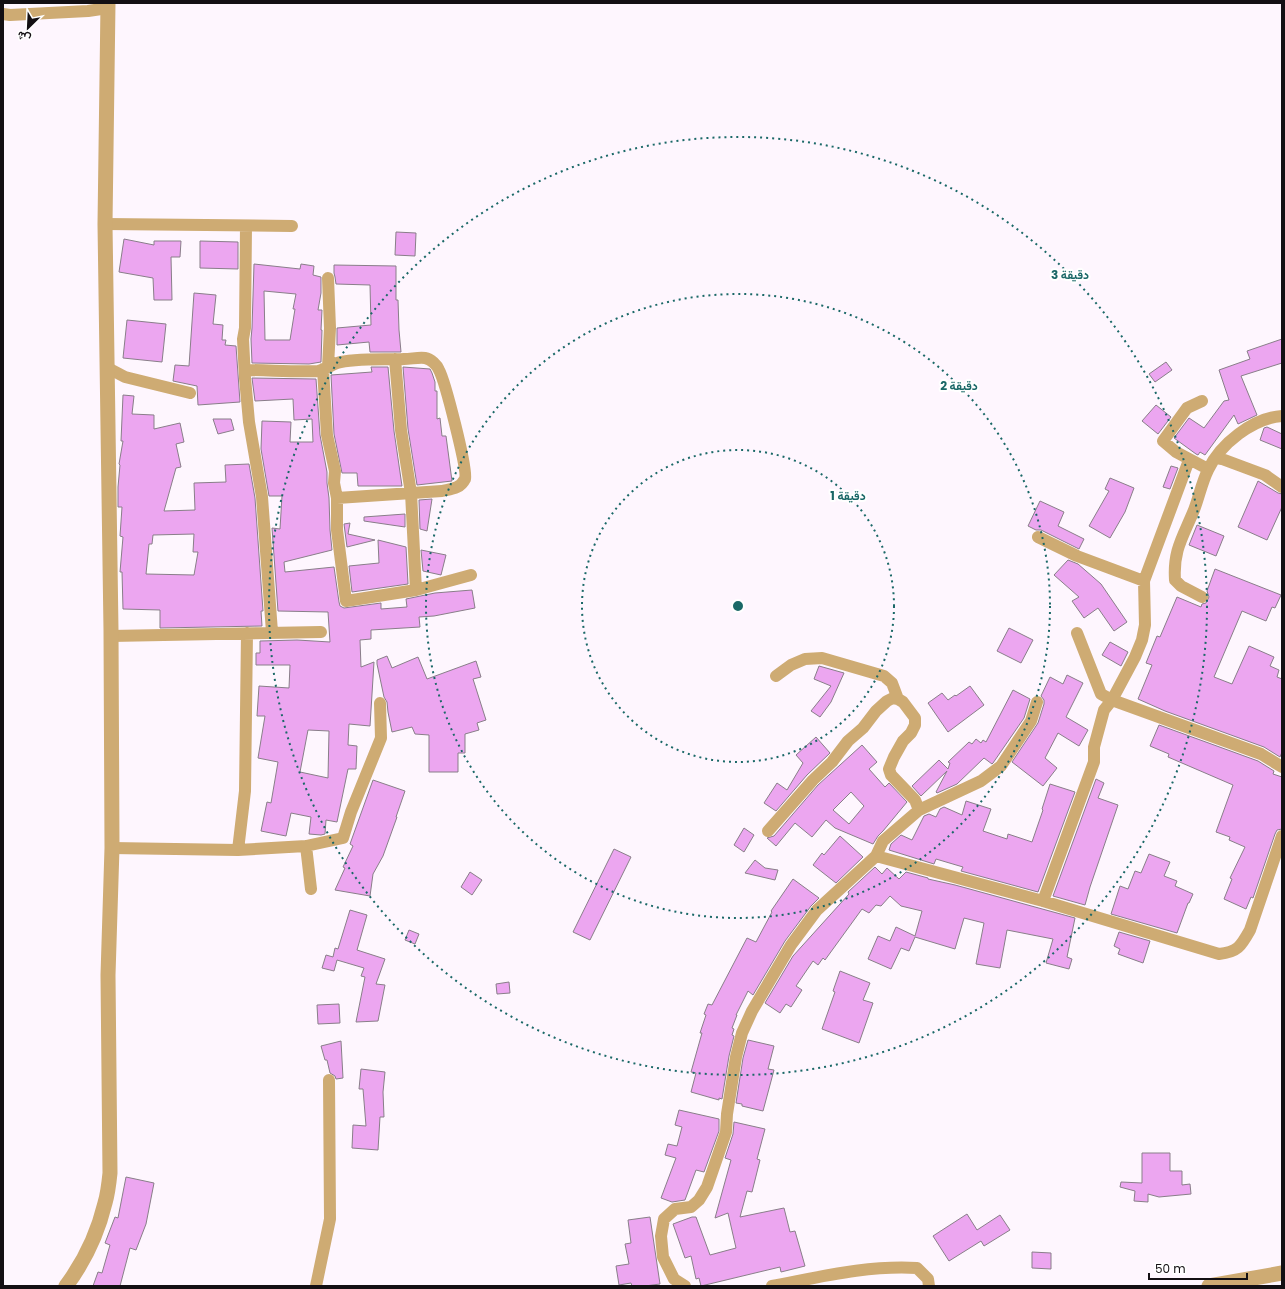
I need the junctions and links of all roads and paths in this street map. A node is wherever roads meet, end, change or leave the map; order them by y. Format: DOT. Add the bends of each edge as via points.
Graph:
graph roads {
  1 [pos="108,6"];
  2 [pos="3,14"];
  3 [pos="105,224"];
  4 [pos="246,226"];
  5 [pos="292,226"];
  6 [pos="328,278"];
  7 [pos="395,359"];
  8 [pos="106,367"];
  9 [pos="326,368"];
  10 [pos="245,370"];
  11 [pos="190,393"];
  12 [pos="1202,401"];
  13 [pos="1282,416"];
  14 [pos="1216,458"];
  15 [pos="1189,460"];
  16 [pos="1208,469"];
  17 [pos="1282,487"];
  18 [pos="411,493"];
  19 [pos="337,498"];
  20 [pos="1038,537"];
  21 [pos="471,575"];
  22 [pos="1144,581"];
  23 [pos="416,590"];
  24 [pos="1202,597"];
  25 [pos="272,632"];
  26 [pos="321,632"];
  27 [pos="247,633"];
  28 [pos="1077,633"];
  29 [pos="111,636"];
  30 [pos="776,676"];
  31 [pos="898,699"];
  32 [pos="1112,700"];
  33 [pos="1037,702"];
  34 [pos="380,703"];
  35 [pos="1282,767"];
  36 [pos="919,810"];
  37 [pos="768,831"];
  38 [pos="1282,836"];
  39 [pos="306,846"];
  40 [pos="112,848"];
  41 [pos="238,850"];
  42 [pos="876,856"];
  43 [pos="312,889"];
  44 [pos="1043,901"];
  45 [pos="329,1080"];
  46 [pos="1282,1273"];
  47 [pos="66,1286"];
  48 [pos="316,1286"];
  49 [pos="685,1286"];
  50 [pos="772,1286"];
  51 [pos="929,1286"];
  52 [pos="1209,1286"];
  1 -- 2 [label="street" via="88,11"];
  1 -- 3 [label="street"];
  3 -- 4 [label="street"];
  3 -- 8 [label="street"];
  4 -- 5 [label="street"];
  4 -- 10 [label="street" via="243,339"];
  6 -- 9 [label="street" via="330,328"];
  7 -- 9 [label="street" via="350,361"];
  7 -- 18 [label="street" via="401,430"];
  7 -- 18 [label="street" via="426,358 439,370 466,477 459,487 454,489"];
  8 -- 11 [label="street" via="125,377"];
  8 -- 29 [label="street"];
  9 -- 10 [label="street" via="320,371"];
  9 -- 19 [label="street" via="327,435 335,471"];
  10 -- 25 [label="street" via="249,422 262,497"];
  12 -- 15 [label="street" via="1187,408 1163,440"];
  13 -- 14 [label="street" via="1258,422 1242,431 1224,446"];
  14 -- 16 [label="street"];
  14 -- 17 [label="street" via="1265,476"];
  15 -- 16 [label="street"];
  15 -- 22 [label="street"];
  16 -- 24 [label="street" via="1178,545 1174,568 1175,580"];
  18 -- 19 [label="street"];
  18 -- 23 [label="street"];
  19 -- 23 [label="street" via="337,530 346,601"];
  20 -- 22 [label="street" via="1077,556"];
  21 -- 23 [label="street"];
  22 -- 32 [label="street" via="1145,625 1142,640"];
  25 -- 26 [label="street"];
  25 -- 27 [label="street"];
  27 -- 29 [label="street"];
  27 -- 41 [label="street" via="245,791"];
  28 -- 32 [label="street" via="1101,694"];
  29 -- 40 [label="street"];
  30 -- 31 [label="street" via="805,659 822,658 884,676 892,683"];
  31 -- 36 [label="street" via="915,718 915,725 894,757 889,769 890,775 915,800"];
  31 -- 37 [label="street" via="887,701 876,711"];
  32 -- 35 [label="street" via="1262,754"];
  32 -- 44 [label="street" via="1104,710 1094,747 1094,762"];
  33 -- 36 [label="street" via="1031,721 1001,766 981,781"];
  34 -- 39 [label="street" via="381,738 343,838"];
  36 -- 42 [label="street" via="883,841"];
  38 -- 44 [label="street" via="1250,930 1232,953 1219,954"];
  39 -- 41 [label="street"];
  39 -- 43 [label="street"];
  40 -- 41 [label="street"];
  40 -- 47 [label="street" via="108,974 110,1173 105,1203 94,1235"];
  42 -- 44 [label="street"];
  42 -- 49 [label="street" via="817,910 791,945 742,1033 728,1106 726,1132 707,1187 691,1207 675,1209 664,1219 661,1236 663,1257 674,1279"];
  45 -- 48 [label="street" via="330,1219"];
  46 -- 52 [label="street"];
  50 -- 51 [label="street" via="856,1270 903,1267 917,1268 928,1278"];
}
